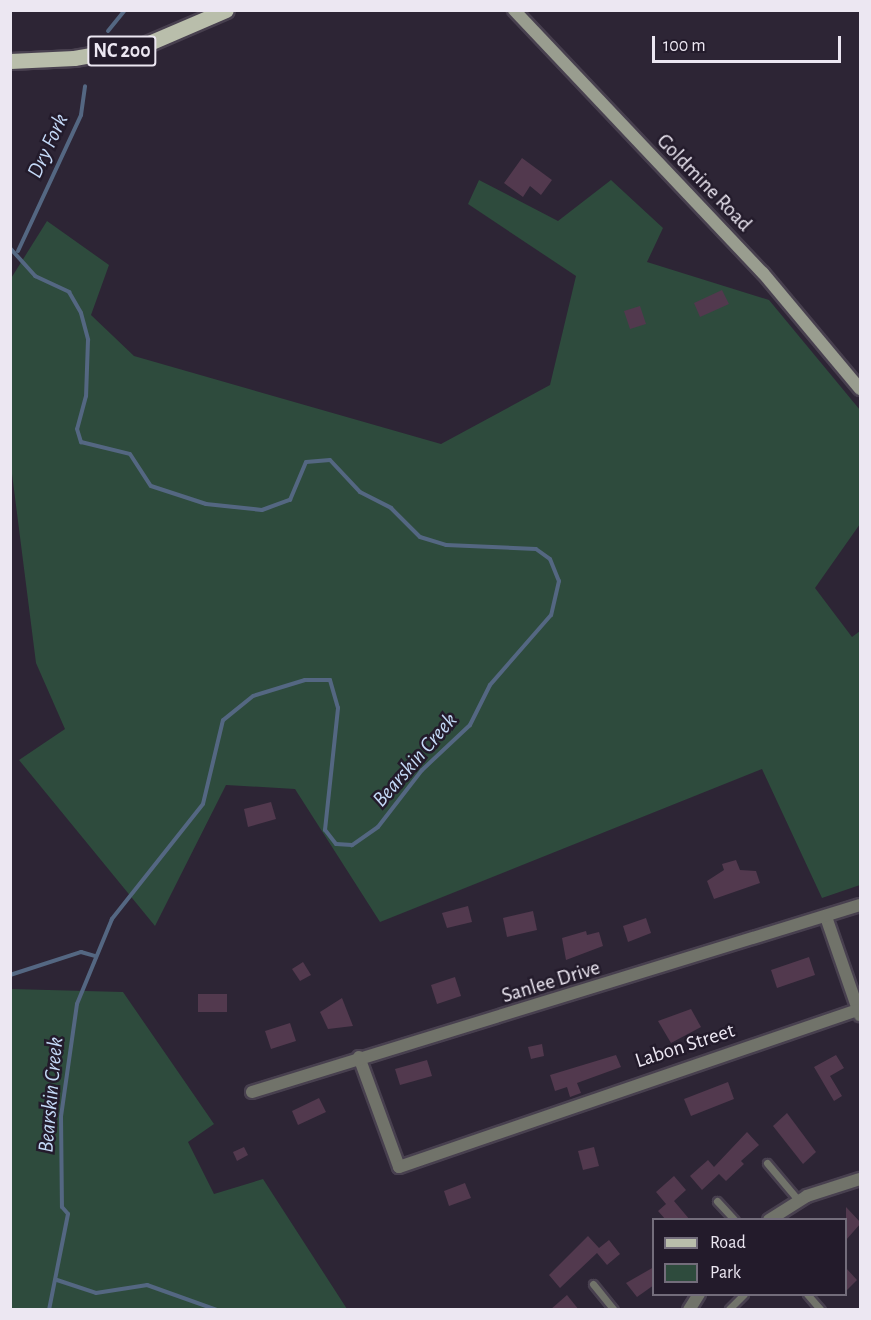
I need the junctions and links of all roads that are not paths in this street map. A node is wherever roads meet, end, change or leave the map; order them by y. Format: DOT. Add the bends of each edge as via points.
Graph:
graph roads {
  1 [pos="226,10"];
  2 [pos="514,10"];
  3 [pos="10,61"];
  4 [pos="861,389"];
  5 [pos="861,905"];
  6 [pos="826,917"];
  7 [pos="859,1013"];
  8 [pos="359,1058"];
  9 [pos="252,1092"];
  10 [pos="767,1163"];
  11 [pos="861,1179"];
  12 [pos="717,1201"];
  13 [pos="799,1201"];
  14 [pos="733,1218"];
  15 [pos="772,1218"];
  16 [pos="593,1284"];
  17 [pos="698,1296"];
  18 [pos="742,1296"];
  19 [pos="809,1296"];
  20 [pos="729,1309"];
  21 [pos="614,1310"];
  22 [pos="689,1310"];
  23 [pos="821,1310"];
  1 -- 3 [label="main road, NC 200" via="142,46 74,58"];
  2 -- 4 [label="main road, Goldmine Road" via="763,273"];
  5 -- 6 [label="street, Sanlee Drive"];
  6 -- 7 [label="street"];
  6 -- 8 [label="street, Sanlee Drive"];
  7 -- 8 [label="street, Labon Street" via="399,1167"];
  8 -- 9 [label="street, Sanlee Drive"];
  10 -- 13 [label="lane"];
  11 -- 13 [label="street"];
  12 -- 14 [label="lane"];
  13 -- 15 [label="street"];
  16 -- 21 [label="lane"];
  17 -- 22 [label="street"];
  18 -- 20 [label="lane"];
  19 -- 23 [label="lane"];
}
